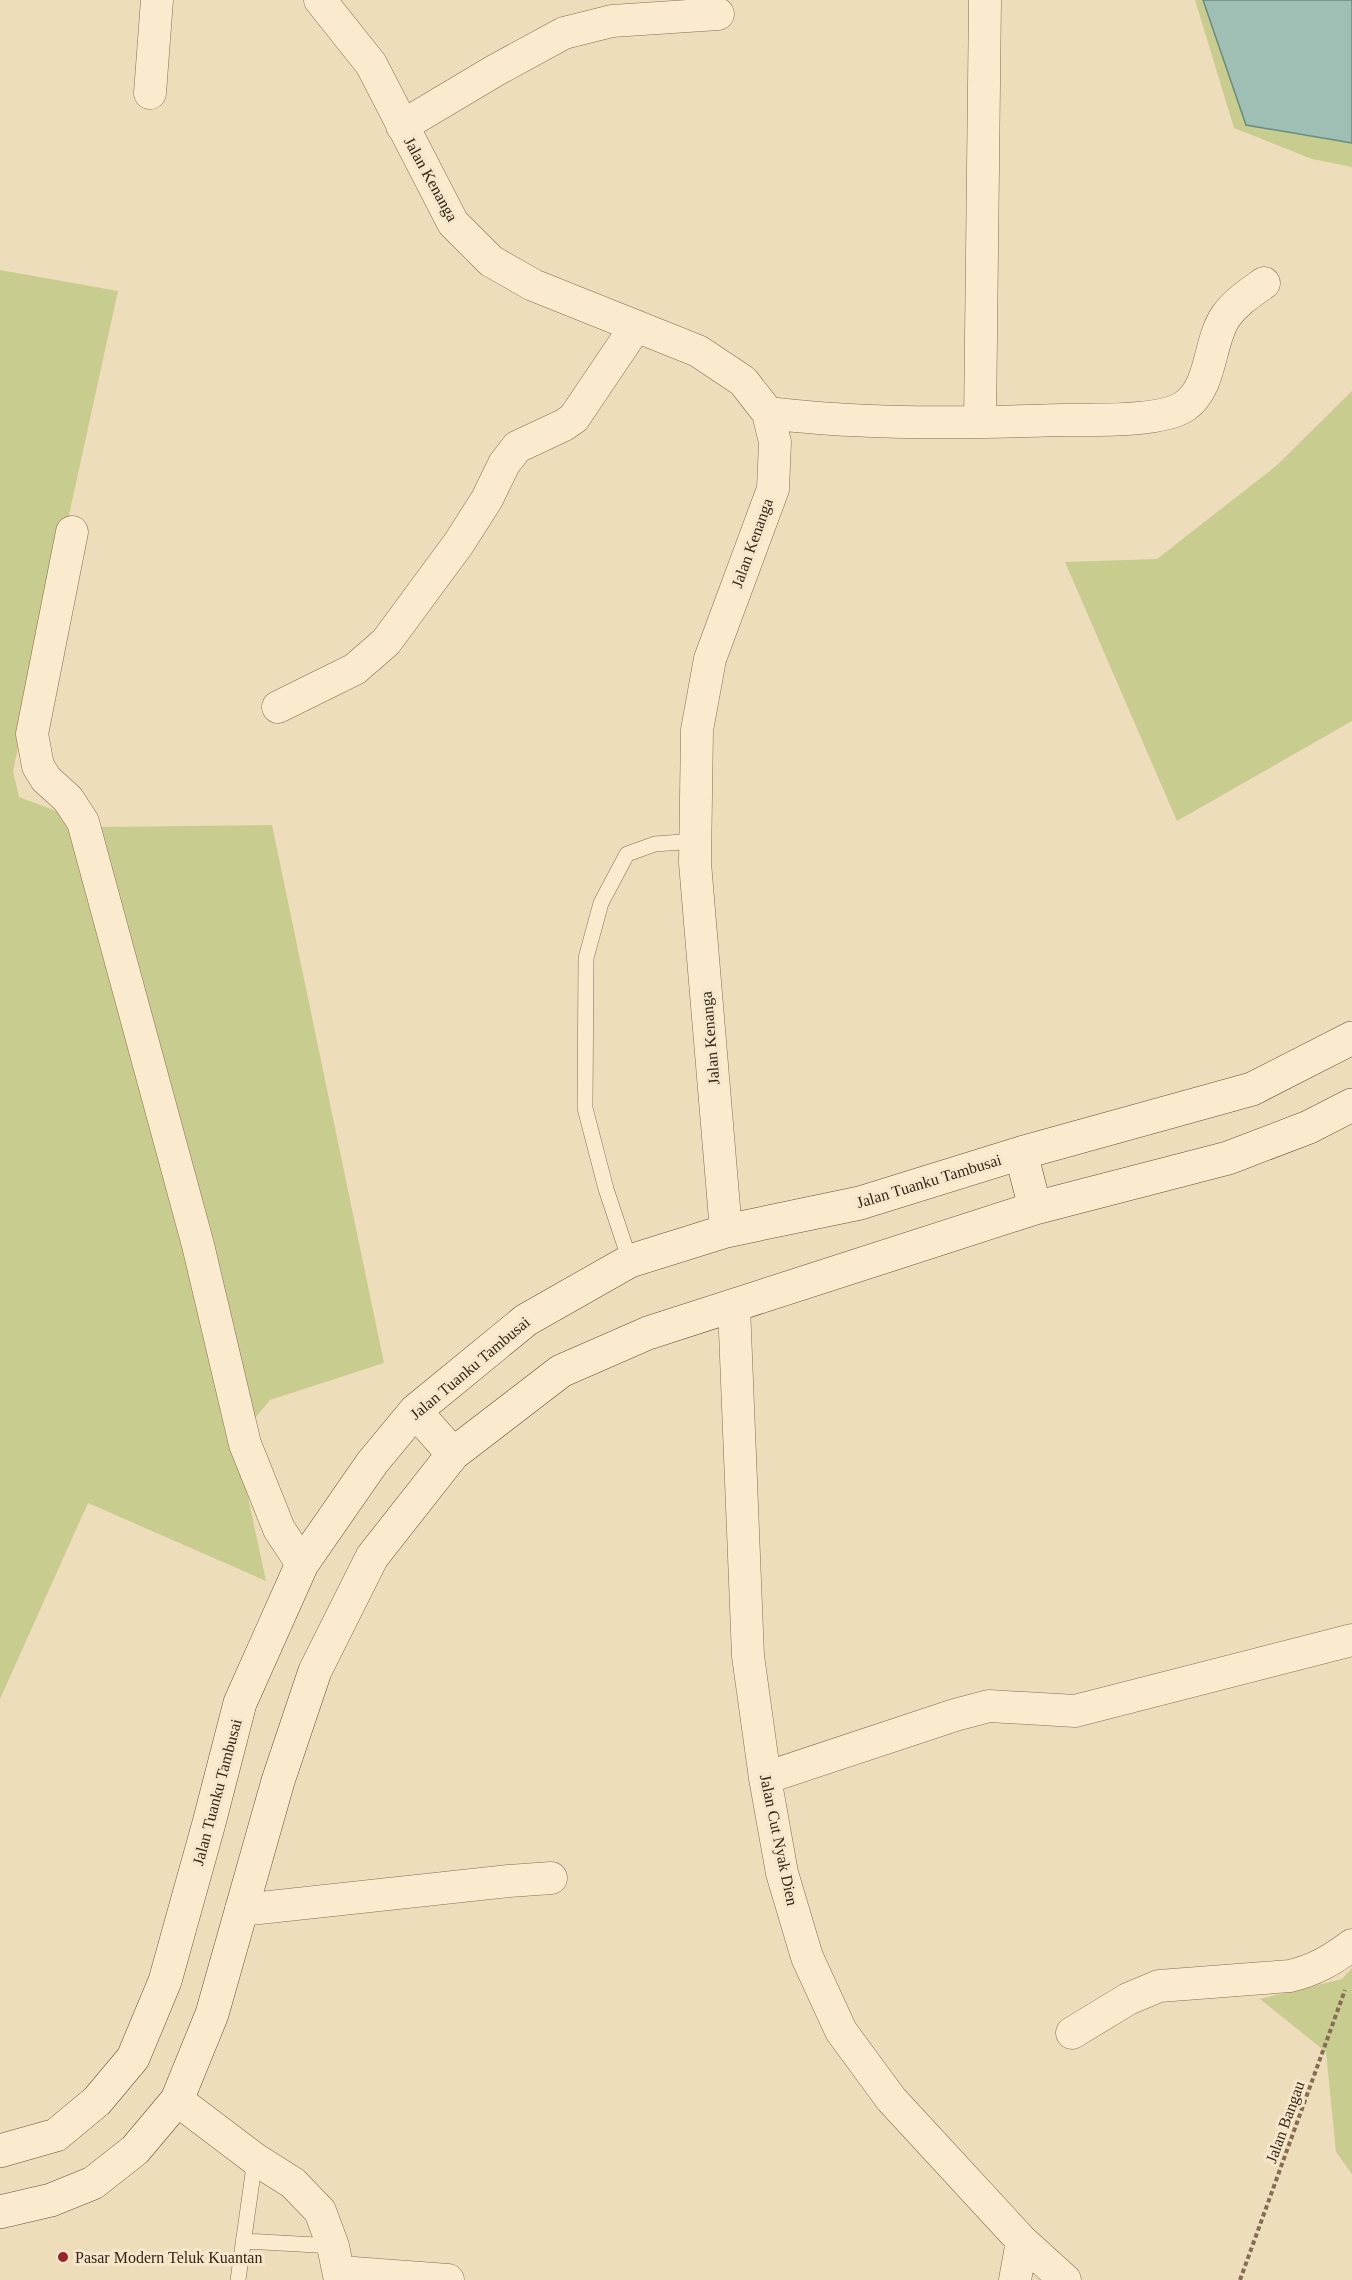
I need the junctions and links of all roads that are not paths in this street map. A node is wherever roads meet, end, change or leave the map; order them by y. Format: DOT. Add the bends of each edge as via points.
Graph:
graph roads {
  1 [pos="157,0"];
  2 [pos="320,0"];
  3 [pos="985,0"];
  4 [pos="718,14"];
  5 [pos="150,93"];
  6 [pos="402,126"];
  7 [pos="1264,283"];
  8 [pos="636,326"];
  9 [pos="768,413"];
  10 [pos="980,422"];
  11 [pos="72,532"];
  12 [pos="278,707"];
  13 [pos="695,841"];
  14 [pos="1352,1038"];
  15 [pos="1352,1106"];
  16 [pos="1021,1153"];
  17 [pos="1035,1208"];
  18 [pos="726,1231"];
  19 [pos="630,1261"];
  20 [pos="734,1306"];
  21 [pos="415,1411"];
  22 [pos="453,1454"];
  23 [pos="302,1564"];
  24 [pos="1352,1640"];
  25 [pos="765,1778"];
  26 [pos="551,1878"];
  27 [pos="241,1910"];
  28 [pos="1352,1945"];
  29 [pos="1072,2033"];
  30 [pos="177,2100"];
  31 [pos="0,2151"];
  32 [pos="255,2159"];
  33 [pos="0,2212"];
  34 [pos="243,2241"];
  35 [pos="1022,2241"];
  36 [pos="338,2266"];
  37 [pos="238,2280"];
  38 [pos="448,2280"];
  39 [pos="1015,2280"];
  40 [pos="1065,2280"];
  1 -- 5 [label="street"];
  2 -- 6 [label="street, Jalan Kenanga" via="371,64"];
  3 -- 10 [label="street"];
  4 -- 6 [label="street" via="612,21 564,33"];
  6 -- 8 [label="street, Jalan Kenanga" via="453,223 491,261 533,285"];
  7 -- 10 [label="street" via="1238,302 1226,317 1216,334 1205,376 1186,406 1154,416"];
  8 -- 9 [label="street, Jalan Kenanga" via="698,351 743,381"];
  8 -- 12 [label="street" via="574,417 517,447 459,543 386,642 355,669"];
  9 -- 10 [label="street" via="850,420"];
  9 -- 13 [label="street, Jalan Kenanga" via="775,442 772,489 710,659 697,729"];
  11 -- 23 [label="street" via="41,679 33,749 46,779 68,799 84,822 198,1245 245,1444 279,1529"];
  13 -- 18 [label="street, Jalan Kenanga"];
  13 -- 19 [label="lane" via="655,844 627,854 601,903 586,958 585,1108"];
  14 -- 16 [label="main road, Jalan Tuanku Tambusai" via="1252,1089"];
  15 -- 17 [label="main road" via="1227,1158"];
  16 -- 17 [label="main road"];
  16 -- 18 [label="main road, Jalan Tuanku Tambusai" via="860,1203"];
  17 -- 20 [label="main road"];
  18 -- 19 [label="main road, Jalan Tuanku Tambusai"];
  19 -- 21 [label="main road, Jalan Tuanku Tambusai" via="526,1320"];
  20 -- 22 [label="main road" via="648,1333 561,1371"];
  20 -- 25 [label="street, Jalan Cut Nyak Dien" via="748,1656"];
  21 -- 22 [label="main road"];
  21 -- 23 [label="main road, Jalan Tuanku Tambusai" via="372,1463"];
  22 -- 27 [label="main road" via="372,1557 315,1671"];
  23 -- 31 [label="main road, Jalan Tuanku Tambusai" via="240,1703 165,1981 133,2058 97,2102 56,2135"];
  24 -- 25 [label="street" via="1075,1711 989,1706"];
  25 -- 35 [label="street, Jalan Cut Nyak Dien" via="783,1873 807,1957 841,2031 891,2098"];
  26 -- 27 [label="street"];
  27 -- 30 [label="main road" via="212,2014"];
  28 -- 29 [label="street" via="1312,1971 1290,1976 1159,1986 1128,1998"];
  30 -- 32 [label="street"];
  30 -- 33 [label="main road" via="135,2150 93,2183 51,2200"];
  32 -- 34 [label="lane"];
  32 -- 36 [label="street" via="293,2183 320,2211"];
  34 -- 36 [label="lane"];
  34 -- 37 [label="lane"];
  35 -- 39 [label="street"];
  35 -- 40 [label="street, Jalan Cut Nyak Dien"];
  36 -- 38 [label="street"];
}
